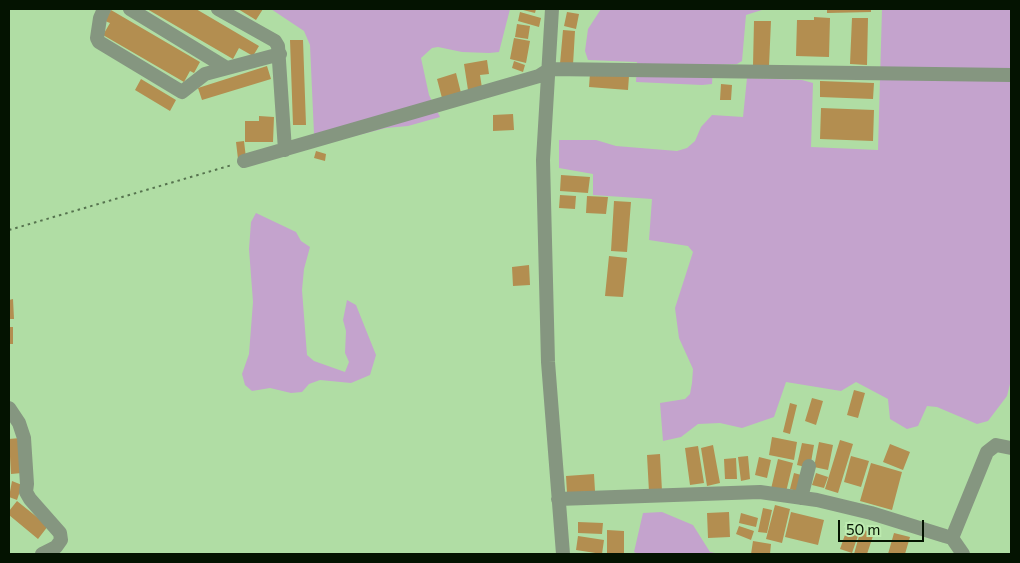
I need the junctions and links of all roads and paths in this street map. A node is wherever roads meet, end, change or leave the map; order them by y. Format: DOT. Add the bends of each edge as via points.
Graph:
graph roads {
  1 [pos="104,9"];
  2 [pos="130,9"];
  3 [pos="218,9"];
  4 [pos="552,9"];
  5 [pos="280,54"];
  6 [pos="225,67"];
  7 [pos="550,69"];
  8 [pos="1011,75"];
  9 [pos="285,150"];
  10 [pos="244,161"];
  11 [pos="9,230"];
  12 [pos="9,408"];
  13 [pos="1011,448"];
  14 [pos="808,466"];
  15 [pos="801,498"];
  16 [pos="558,499"];
  17 [pos="952,538"];
  18 [pos="42,554"];
  19 [pos="563,554"];
  20 [pos="963,554"];
  1 -- 6 [label="street" via="100,18 99,42 181,92 201,76"];
  2 -- 6 [label="street"];
  3 -- 5 [label="street" via="274,41"];
  4 -- 7 [label="street"];
  5 -- 6 [label="street"];
  5 -- 9 [label="street"];
  7 -- 8 [label="street"];
  7 -- 9 [label="street" via="539,76"];
  7 -- 16 [label="street" via="543,160 548,362"];
  9 -- 10 [label="street"];
  10 -- 11 [label="path"];
  12 -- 18 [label="street" via="24,438 26,492 60,533 61,540 56,547"];
  13 -- 17 [label="street" via="996,445 987,452"];
  14 -- 15 [label="street"];
  15 -- 16 [label="street" via="760,492"];
  15 -- 17 [label="street" via="871,513"];
  16 -- 19 [label="street"];
  17 -- 20 [label="street"];
}
